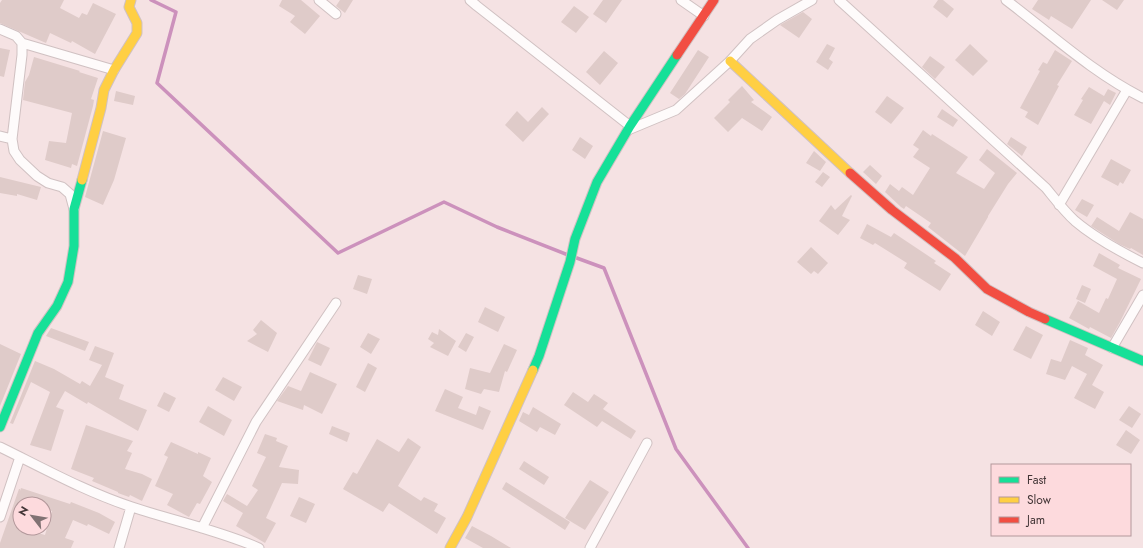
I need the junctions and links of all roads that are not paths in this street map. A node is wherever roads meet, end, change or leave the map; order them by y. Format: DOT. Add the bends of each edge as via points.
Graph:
graph roads {
  1 [pos="132,0"];
  2 [pos="319,0"];
  3 [pos="470,0"];
  4 [pos="680,0"];
  5 [pos="714,0"];
  6 [pos="812,0"];
  7 [pos="839,0"];
  8 [pos="1006,0"];
  9 [pos="336,14"];
  10 [pos="704,16"];
  11 [pos="0,30"];
  12 [pos="22,43"];
  13 [pos="730,60"];
  14 [pos="114,70"];
  15 [pos="1127,90"];
  16 [pos="1143,98"];
  17 [pos="629,128"];
  18 [pos="0,136"];
  19 [pos="12,139"];
  20 [pos="1060,205"];
  21 [pos="74,208"];
  22 [pos="1143,263"];
  23 [pos="1143,295"];
  24 [pos="336,303"];
  25 [pos="1112,348"];
  26 [pos="1143,362"];
  27 [pos="0,427"];
  28 [pos="647,443"];
  29 [pos="0,446"];
  30 [pos="20,457"];
  31 [pos="132,507"];
  32 [pos="0,517"];
  33 [pos="202,528"];
  34 [pos="247,546"];
  35 [pos="119,548"];
  36 [pos="259,548"];
  37 [pos="450,548"];
  38 [pos="590,548"];
  1 -- 14 [label="street" via="129,7 137,23 137,33"];
  2 -- 9 [label="street"];
  3 -- 17 [label="street"];
  4 -- 10 [label="street"];
  5 -- 10 [label="street"];
  6 -- 13 [label="street" via="750,38"];
  7 -- 20 [label="street" via="1046,188"];
  8 -- 15 [label="street" via="1080,58"];
  10 -- 17 [label="street"];
  11 -- 12 [label="street" via="16,36"];
  12 -- 14 [label="street"];
  12 -- 19 [label="street"];
  13 -- 17 [label="street" via="676,110"];
  13 -- 25 [label="street" via="863,185 955,258 987,289 1029,312"];
  14 -- 21 [label="street" via="104,90"];
  15 -- 16 [label="street"];
  15 -- 20 [label="street"];
  17 -- 37 [label="street" via="597,182 575,239 539,356 467,517"];
  18 -- 19 [label="street"];
  19 -- 21 [label="street" via="14,152 20,160 48,183 62,186 70,194"];
  20 -- 22 [label="street" via="1075,221 1108,245"];
  21 -- 27 [label="street" via="74,246 68,282 57,306 38,333"];
  23 -- 25 [label="street"];
  24 -- 33 [label="street" via="256,422"];
  25 -- 26 [label="street"];
  28 -- 38 [label="street"];
  29 -- 30 [label="street"];
  30 -- 31 [label="street" via="77,486"];
  30 -- 32 [label="street"];
  31 -- 33 [label="street"];
  31 -- 35 [label="street"];
  33 -- 34 [label="street"];
  34 -- 36 [label="street"];
}
